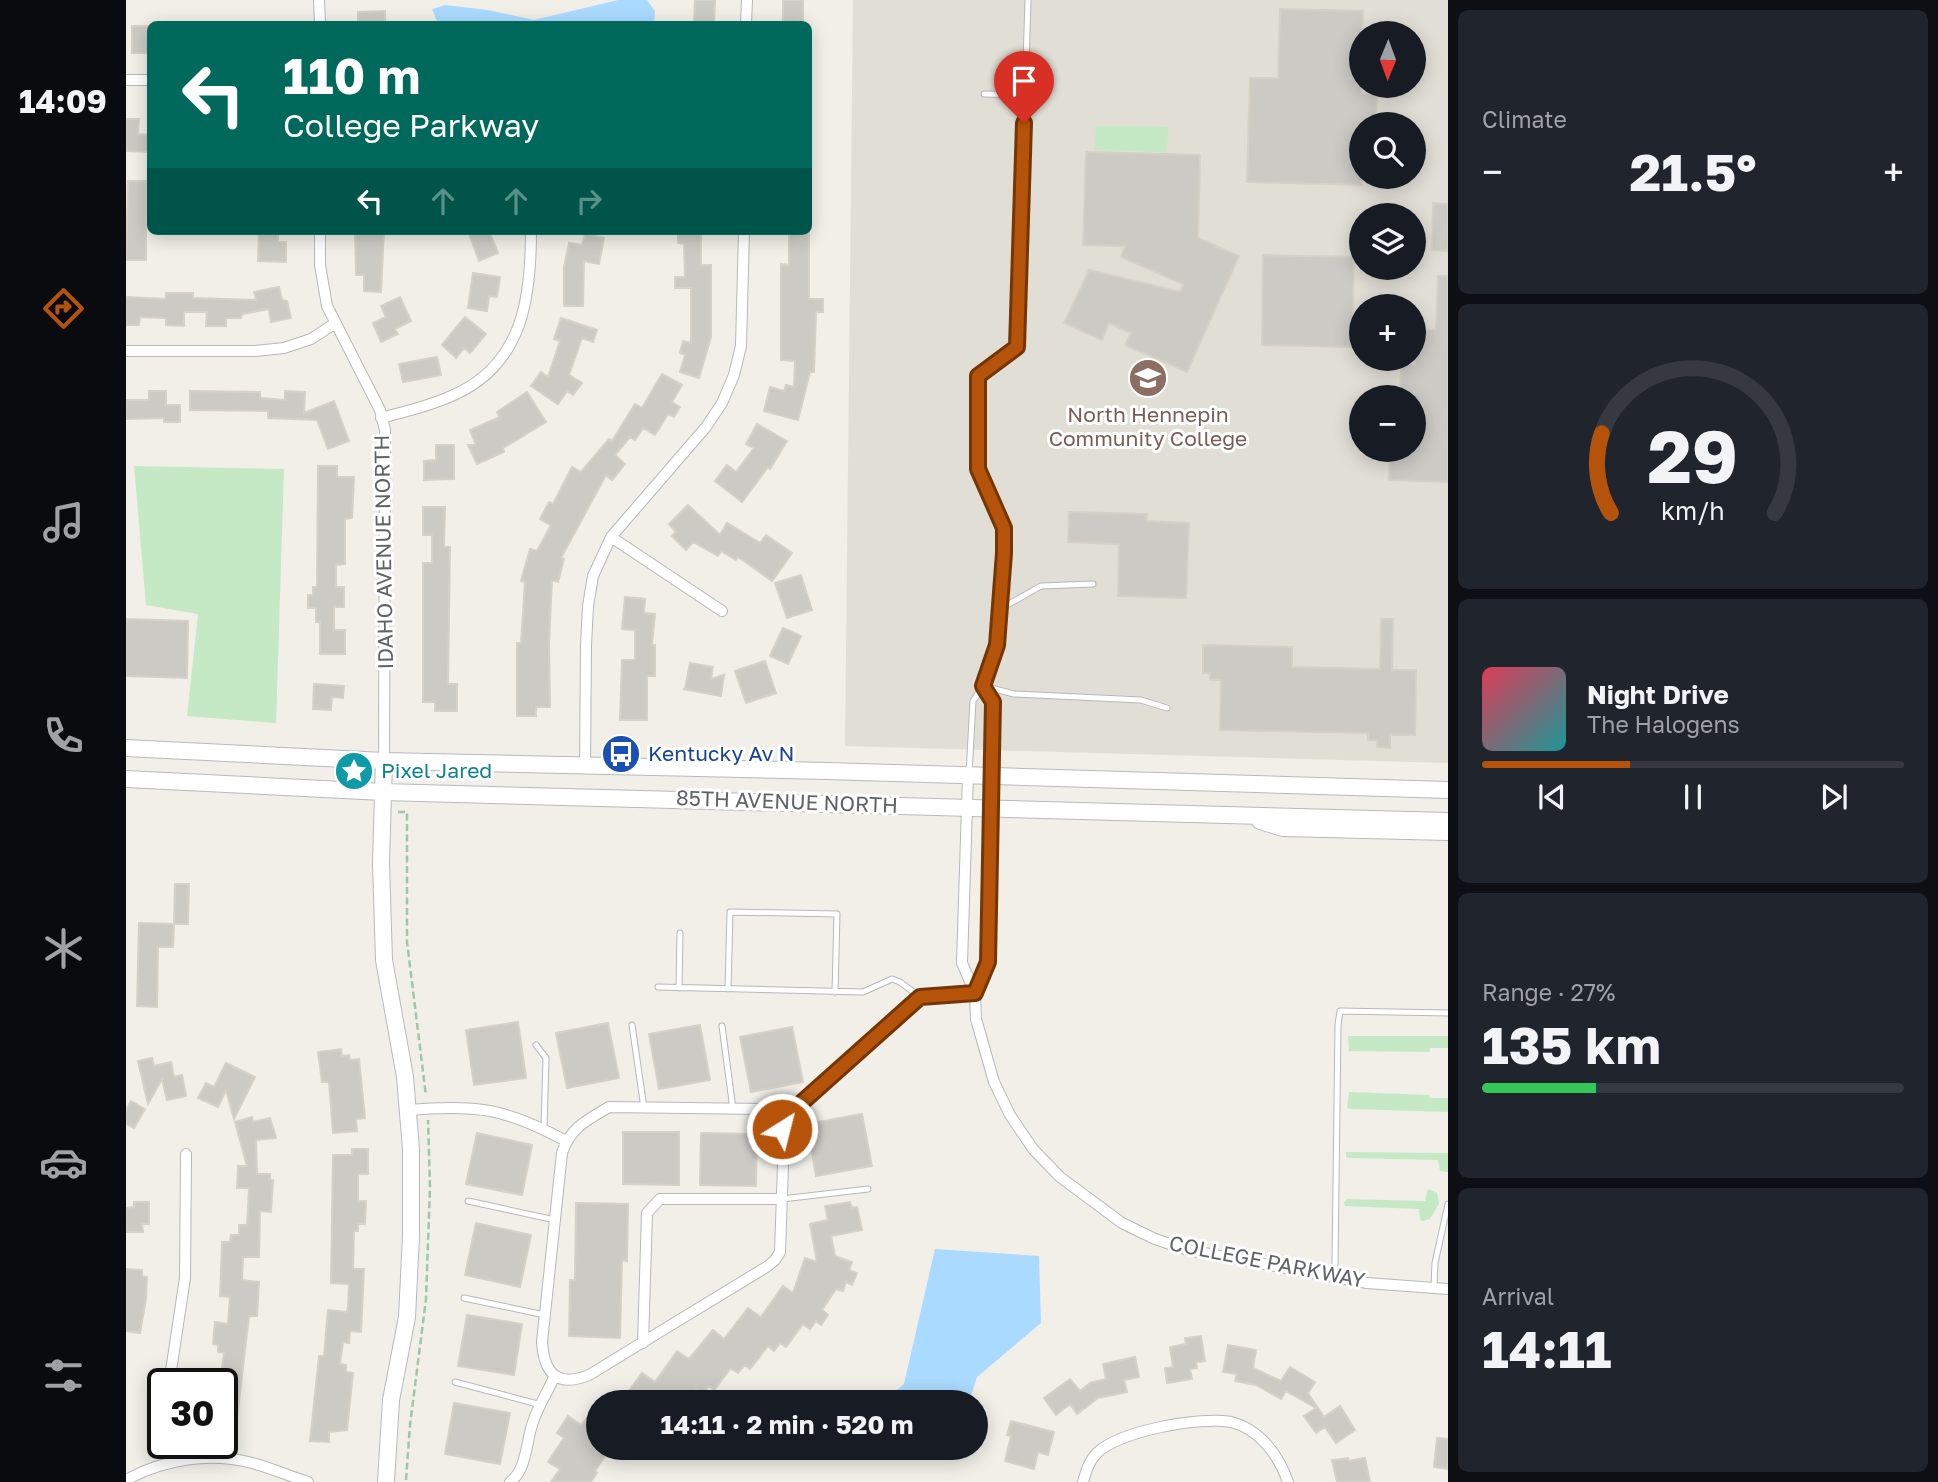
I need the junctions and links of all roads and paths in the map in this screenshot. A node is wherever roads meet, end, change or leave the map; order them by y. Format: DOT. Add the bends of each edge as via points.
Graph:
graph roads {
  1 [pos="319,0"];
  2 [pos="747,0"];
  3 [pos="1028,0"];
  4 [pos="320,21"];
  5 [pos="747,21"];
  6 [pos="126,80"];
  7 [pos="147,80"];
  8 [pos="984,94"];
  9 [pos="1025,95"];
  10 [pos="320,235"];
  11 [pos="531,235"];
  12 [pos="744,235"];
  13 [pos="334,324"];
  14 [pos="126,351"];
  15 [pos="381,418"];
  16 [pos="611,537"];
  17 [pos="1093,584"];
  18 [pos="1000,609"];
  19 [pos="722,611"];
  20 [pos="983,686"];
  21 [pos="1167,708"];
  22 [pos="126,748"];
  23 [pos="384,761"];
  24 [pos="585,765"];
  25 [pos="968,775"];
  26 [pos="993,776"];
  27 [pos="126,779"];
  28 [pos="1448,790"];
  29 [pos="383,792"];
  30 [pos="966,807"];
  31 [pos="991,808"];
  32 [pos="407,812"];
  33 [pos="1237,815"];
  34 [pos="1448,821"];
  35 [pos="1448,832"];
  36 [pos="680,933"];
  37 [pos="658,988"];
  38 [pos="679,988"];
  39 [pos="728,989"];
  40 [pos="835,992"];
  41 [pos="975,993"];
  42 [pos="920,997"];
  43 [pos="1448,1013"];
  44 [pos="632,1025"];
  45 [pos="722,1026"];
  46 [pos="536,1045"];
  47 [pos="427,1100"];
  48 [pos="644,1108"];
  49 [pos="733,1109"];
  50 [pos="408,1110"];
  51 [pos="780,1122"];
  52 [pos="544,1129"];
  53 [pos="566,1141"];
  54 [pos="186,1153"];
  55 [pos="868,1189"];
  56 [pos="782,1199"];
  57 [pos="468,1201"];
  58 [pos="1448,1204"];
  59 [pos="555,1220"];
  60 [pos="1445,1230"];
  61 [pos="1333,1277"];
  62 [pos="1434,1289"];
  63 [pos="1448,1289"];
  64 [pos="464,1298"];
  65 [pos="545,1315"];
  66 [pos="643,1343"];
  67 [pos="171,1368"];
  68 [pos="554,1377"];
  69 [pos="455,1382"];
  70 [pos="541,1405"];
  71 [pos="173,1461"];
  72 [pos="126,1480"];
  73 [pos="309,1482"];
  74 [pos="386,1482"];
  75 [pos="510,1482"];
  76 [pos="1083,1482"];
  77 [pos="1288,1482"];
  1 -- 4 [label="street"];
  2 -- 5 [label="street"];
  3 -- 9 [label="lane"];
  6 -- 7 [label="street"];
  8 -- 9 [label="lane"];
  9 -- 18 [label="lane" via="1017,347 978,376 978,469 1004,528"];
  10 -- 13 [label="street, IDAHO AVENUE NORTH" via="322,285"];
  11 -- 15 [label="street" via="527,303 503,355 461,392"];
  12 -- 16 [label="street" via="741,346 722,403 706,428"];
  13 -- 14 [label="street" via="284,348"];
  13 -- 15 [label="street, IDAHO AVENUE NORTH"];
  15 -- 23 [label="street, IDAHO AVENUE NORTH" via="386,451"];
  16 -- 19 [label="street"];
  16 -- 24 [label="street" via="593,576 588,606"];
  17 -- 18 [label="lane" via="1041,586"];
  18 -- 20 [label="lane" via="997,645"];
  20 -- 21 [label="lane" via="1014,694 1141,699"];
  20 -- 25 [label="lane" via="973,701"];
  20 -- 26 [label="lane" via="993,702"];
  22 -- 23 [label="main road, 85TH AVENUE NORTH"];
  23 -- 24 [label="main road, 85TH AVENUE NORTH"];
  23 -- 29 [label="main road"];
  24 -- 25 [label="main road, 85TH AVENUE NORTH"];
  25 -- 26 [label="main road, 85TH AVENUE NORTH"];
  25 -- 30 [label="street, COLLEGE PARKWAY"];
  26 -- 28 [label="main road, 85TH AVENUE NORTH"];
  26 -- 31 [label="street, COLLEGE PARKWAY"];
  27 -- 29 [label="main road, 85TH AVENUE NORTH"];
  29 -- 30 [label="main road, 85TH AVENUE NORTH"];
  29 -- 50 [label="main road" via="384,960"];
  30 -- 31 [label="main road, 85TH AVENUE NORTH"];
  30 -- 41 [label="street, COLLEGE PARKWAY" via="962,963"];
  31 -- 33 [label="main road, 85TH AVENUE NORTH"];
  31 -- 41 [label="street, COLLEGE PARKWAY" via="988,962"];
  32 -- 47 [label="path" via="408,942"];
  33 -- 34 [label="main road, 85TH AVENUE NORTH"];
  33 -- 35 [label="main road" via="1283,828"];
  36 -- 38 [label="lane"];
  37 -- 38 [label="lane"];
  38 -- 39 [label="lane"];
  39 -- 40 [label="lane"];
  39 -- 40 [label="lane" via="730,912 837,914"];
  40 -- 42 [label="lane" via="863,992 892,979"];
  41 -- 42 [label="street"];
  41 -- 61 [label="street, COLLEGE PARKWAY" via="976,1019 994,1082 1033,1149 1060,1177 1122,1223 1155,1239 1188,1250"];
  42 -- 51 [label="street"];
  43 -- 61 [label="lane" via="1340,1012"];
  44 -- 48 [label="lane"];
  45 -- 49 [label="lane"];
  46 -- 52 [label="lane" via="546,1058"];
  48 -- 49 [label="street"];
  48 -- 53 [label="street" via="609,1107 583,1122"];
  49 -- 51 [label="street" via="765,1110"];
  50 -- 52 [label="street" via="480,1108"];
  50 -- 74 [label="main road" via="411,1236 407,1317 391,1400"];
  51 -- 56 [label="street" via="784,1136"];
  52 -- 53 [label="street"];
  53 -- 59 [label="street"];
  54 -- 67 [label="street" via="185,1278"];
  55 -- 56 [label="lane"];
  56 -- 66 [label="street" via="780,1252 775,1261"];
  56 -- 66 [label="street" via="660,1199 647,1213"];
  57 -- 59 [label="lane"];
  58 -- 60 [label="lane"];
  59 -- 65 [label="street"];
  60 -- 62 [label="lane" via="1435,1263"];
  61 -- 62 [label="street, COLLEGE PARKWAY"];
  62 -- 63 [label="street, COLLEGE PARKWAY"];
  64 -- 65 [label="lane"];
  65 -- 68 [label="street" via="543,1355"];
  66 -- 68 [label="street" via="589,1376 577,1380"];
  68 -- 70 [label="street"];
  69 -- 70 [label="lane"];
  70 -- 75 [label="street" via="521,1466"];
  71 -- 72 [label="street"];
  71 -- 73 [label="street" via="234,1459"];
  76 -- 77 [label="street" via="1097,1453 1127,1435 1210,1421 1232,1422 1253,1432 1269,1447"];
}
